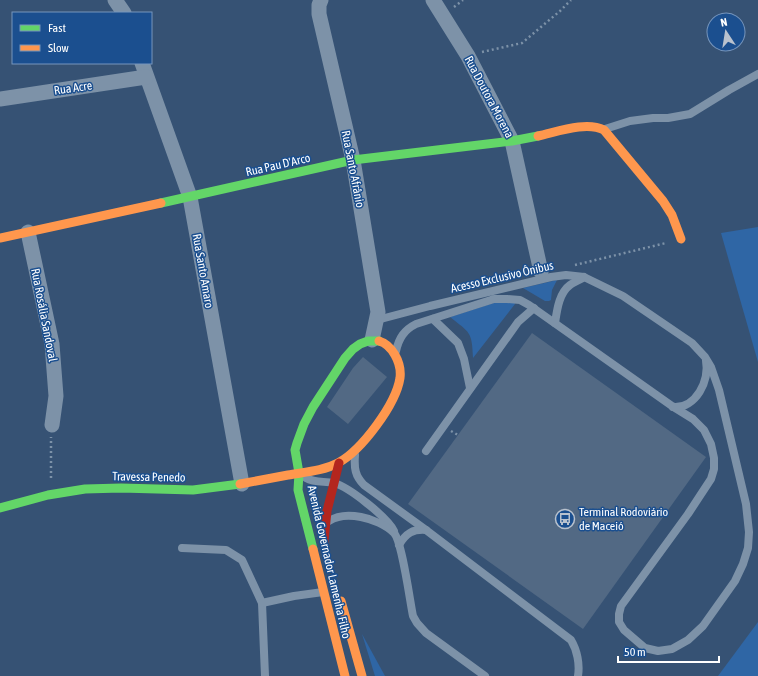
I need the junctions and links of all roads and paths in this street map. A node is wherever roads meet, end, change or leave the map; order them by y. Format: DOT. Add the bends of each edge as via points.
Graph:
graph roads {
  1 [pos="115,0"];
  2 [pos="321,0"];
  3 [pos="433,0"];
  4 [pos="571,0"];
  5 [pos="123,12"];
  6 [pos="468,56"];
  7 [pos="142,64"];
  8 [pos="758,74"];
  9 [pos="146,77"];
  10 [pos="0,99"];
  11 [pos="604,130"];
  12 [pos="512,141"];
  13 [pos="353,160"];
  14 [pos="190,197"];
  15 [pos="28,232"];
  16 [pos="0,238"];
  17 [pos="681,239"];
  18 [pos="541,272"];
  19 [pos="584,278"];
  20 [pos="534,308"];
  21 [pos="434,319"];
  22 [pos="377,320"];
  23 [pos="555,323"];
  24 [pos="372,340"];
  25 [pos="395,355"];
  26 [pos="705,357"];
  27 [pos="470,388"];
  28 [pos="672,406"];
  29 [pos="52,424"];
  30 [pos="355,449"];
  31 [pos="426,451"];
  32 [pos="296,458"];
  33 [pos="339,463"];
  34 [pos="315,470"];
  35 [pos="299,473"];
  36 [pos="334,483"];
  37 [pos="242,484"];
  38 [pos="309,488"];
  39 [pos="263,489"];
  40 [pos="51,494"];
  41 [pos="289,497"];
  42 [pos="301,505"];
  43 [pos="0,508"];
  44 [pos="321,522"];
  45 [pos="426,530"];
  46 [pos="395,533"];
  47 [pos="325,545"];
  48 [pos="399,545"];
  49 [pos="182,548"];
  50 [pos="323,592"];
  51 [pos="339,593"];
  52 [pos="262,603"];
  53 [pos="265,676"];
  54 [pos="345,676"];
  55 [pos="362,676"];
  56 [pos="485,676"];
  57 [pos="578,676"];
  1 -- 5 [label="street"];
  2 -- 13 [label="street, Rua Santo Afrânio" via="319,14"];
  3 -- 6 [label="street, Rua Doutora Morena"];
  4 -- 6 [label="path" via="522,43"];
  6 -- 12 [label="street, Rua Doutora Morena"];
  7 -- 9 [label="street, Rua Santo Amaro"];
  8 -- 11 [label="lane" via="690,114 630,121"];
  9 -- 10 [label="street, Rua Acre"];
  9 -- 14 [label="street, Rua Santo Amaro"];
  11 -- 12 [label="street, Rua Pau D'Arco" via="587,126"];
  11 -- 17 [label="street" via="663,201 672,215"];
  12 -- 13 [label="street, Rua Pau D'Arco"];
  12 -- 18 [label="street, Rua Doutora Morena"];
  13 -- 14 [label="street, Rua Pau D'Arco"];
  13 -- 22 [label="street, Rua Santo Afrânio" via="378,312"];
  14 -- 15 [label="street, Rua Pau D'Arco"];
  14 -- 37 [label="street, Rua Santo Amaro"];
  15 -- 16 [label="street, Rua Pau D'Arco"];
  15 -- 29 [label="street, Rua Rosália Sandoval" via="52,344 56,396"];
  19 -- 22 [label="lane, Acesso Exclusivo Ônibus" via="566,275 551,277"];
  19 -- 23 [label="lane" via="569,285 563,294 557,308"];
  19 -- 26 [label="lane, Acesso Exclusivo Ônibus" via="623,296 692,343"];
  20 -- 21 [label="lane, Acesso Exclusivo Ônibus" via="520,300 494,299"];
  20 -- 23 [label="lane, Acesso Exclusivo Ônibus"];
  20 -- 27 [label="lane" via="518,322"];
  21 -- 25 [label="lane, Acesso Exclusivo Ônibus" via="416,324 405,331"];
  21 -- 27 [label="lane" via="458,343"];
  22 -- 24 [label="street, Rua Santo Afrânio"];
  23 -- 28 [label="lane, Acesso Exclusivo Ônibus"];
  24 -- 25 [label="street" via="388,346"];
  24 -- 32 [label="street" via="363,342 346,356 321,394 308,415 296,444"];
  25 -- 30 [label="street" via="400,366 399,386 383,416"];
  26 -- 28 [label="lane" via="707,376 702,389 685,405"];
  26 -- 28 [label="lane, Acesso Exclusivo Ônibus" via="719,390 746,504 748,548 735,581 703,626 688,640 672,649 658,651 645,648 624,630 619,622 621,606 692,508 711,479 714,469 714,458 704,430 693,419"];
  27 -- 31 [label="lane"];
  29 -- 40 [label="path"];
  30 -- 33 [label="street"];
  30 -- 45 [label="lane" via="355,471 360,481"];
  32 -- 34 [label="street"];
  32 -- 35 [label="street"];
  33 -- 34 [label="street, Travessa Penedo"];
  33 -- 36 [label="street"];
  34 -- 35 [label="street, Travessa Penedo"];
  35 -- 36 [label="lane" via="310,480"];
  35 -- 37 [label="street, Travessa Penedo"];
  35 -- 38 [label="street, Avenida Governador Lamenha Filho"];
  35 -- 42 [label="street, Avenida Governador Lamenha Filho" via="298,490"];
  36 -- 44 [label="street"];
  36 -- 46 [label="lane" via="350,490 386,519"];
  37 -- 39 [label="street"];
  37 -- 40 [label="street, Travessa Penedo" via="192,490 100,488"];
  40 -- 43 [label="street, Travessa Penedo"];
  41 -- 42 [label="street"];
  42 -- 50 [label="street, Avenida Governador Lamenha Filho"];
  44 -- 46 [label="lane" via="336,517 354,516 383,525"];
  44 -- 47 [label="street"];
  45 -- 48 [label="lane" via="418,529 408,533"];
  45 -- 57 [label="lane" via="571,640 577,654"];
  46 -- 48 [label="lane"];
  48 -- 56 [label="lane" via="413,616 417,623 426,633"];
  49 -- 52 [label="lane" via="226,550 242,560"];
  50 -- 52 [label="lane"];
  50 -- 54 [label="street, Avenida Governador Lamenha Filho"];
  51 -- 55 [label="street, Avenida Governador Lamenha Filho"];
  52 -- 53 [label="lane"];
}
